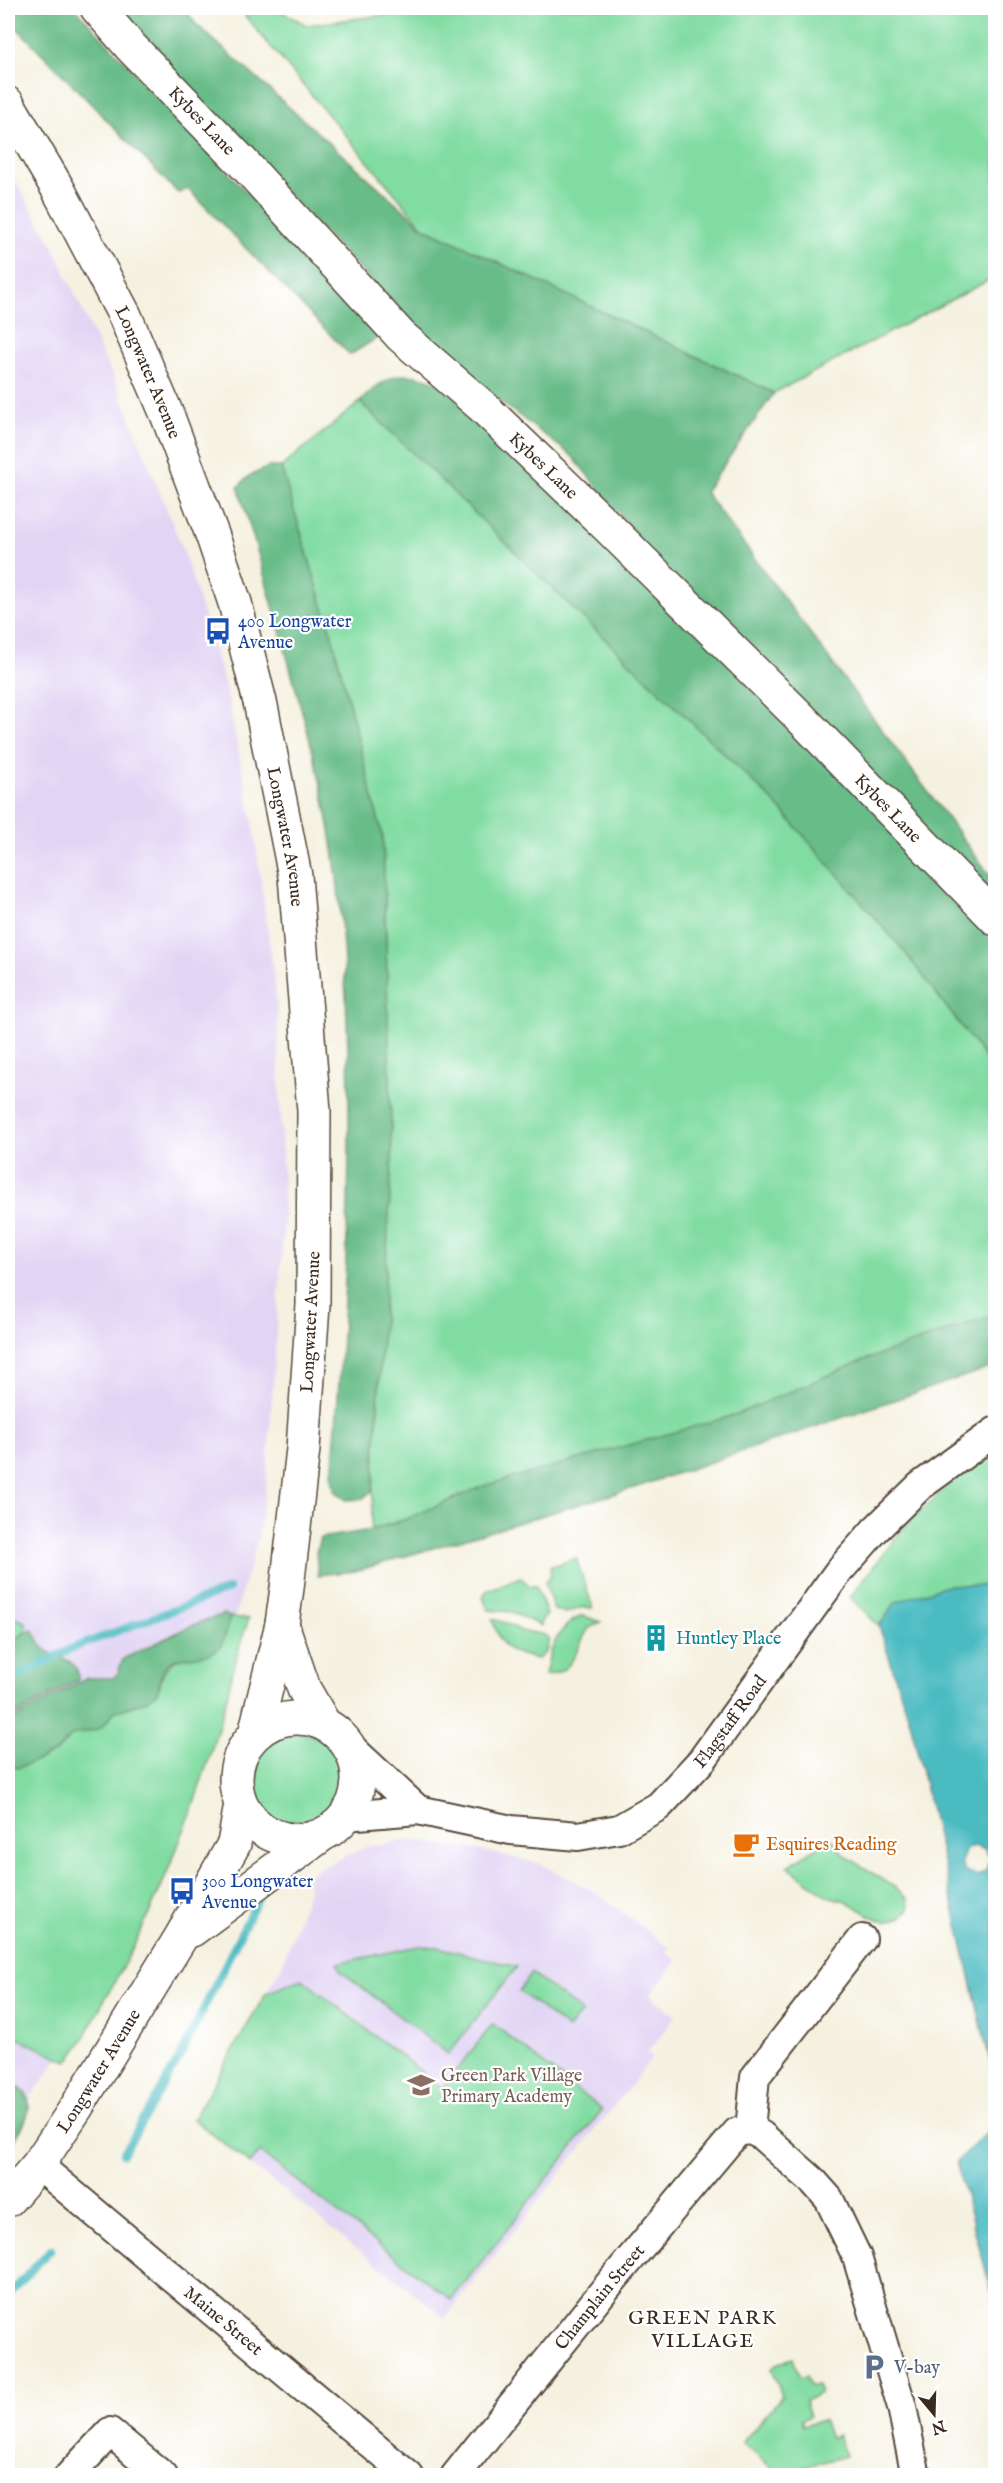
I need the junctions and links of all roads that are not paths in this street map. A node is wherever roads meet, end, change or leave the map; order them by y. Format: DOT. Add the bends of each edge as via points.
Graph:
graph roads {
  1 [pos="97,8"];
  2 [pos="8,104"];
  3 [pos="996,919"];
  4 [pos="996,1431"];
  5 [pos="282,1624"];
  6 [pos="324,1724"];
  7 [pos="255,1734"];
  8 [pos="348,1745"];
  9 [pos="241,1804"];
  10 [pos="418,1810"];
  11 [pos="345,1816"];
  12 [pos="319,1837"];
  13 [pos="181,1937"];
  14 [pos="862,1939"];
  15 [pos="750,2130"];
  16 [pos="38,2165"];
  17 [pos="8,2200"];
  18 [pos="69,2475"];
  19 [pos="163,2475"];
  20 [pos="409,2475"];
  21 [pos="454,2475"];
  22 [pos="916,2475"];
  1 -- 3 [label="street, Kybes Lane" via="401,336 483,407 609,528"];
  2 -- 5 [label="street, Longwater Avenue" via="125,316 192,480 235,603 289,842 299,914 314,1111 313,1281 303,1449"];
  4 -- 10 [label="street, Flagstaff Road" via="920,1486 875,1530 839,1571 702,1760 659,1806 619,1829 578,1836 511,1830"];
  5 -- 6 [label="street, Longwater Avenue" via="304,1689"];
  5 -- 7 [label="street, Longwater Avenue"];
  6 -- 7 [label="street" via="290,1718"];
  6 -- 8 [label="street"];
  7 -- 9 [label="street" via="237,1765 236,1785"];
  8 -- 10 [label="street"];
  8 -- 11 [label="street" via="357,1766 358,1782 354,1801"];
  9 -- 12 [label="street" via="259,1827 278,1837"];
  9 -- 13 [label="street, Longwater Avenue" via="234,1844"];
  10 -- 11 [label="street, Flagstaff Road"];
  11 -- 12 [label="street"];
  12 -- 13 [label="street, Longwater Avenue"];
  13 -- 16 [label="street, Longwater Avenue"];
  14 -- 15 [label="street" via="756,2078"];
  15 -- 21 [label="street, Champlain Street" via="737,2132"];
  15 -- 22 [label="street" via="761,2135 819,2187 829,2199 857,2257 902,2407"];
  16 -- 17 [label="street, Longwater Avenue"];
  16 -- 20 [label="street, Maine Street"];
  18 -- 19 [label="street" via="110,2432"];
}
